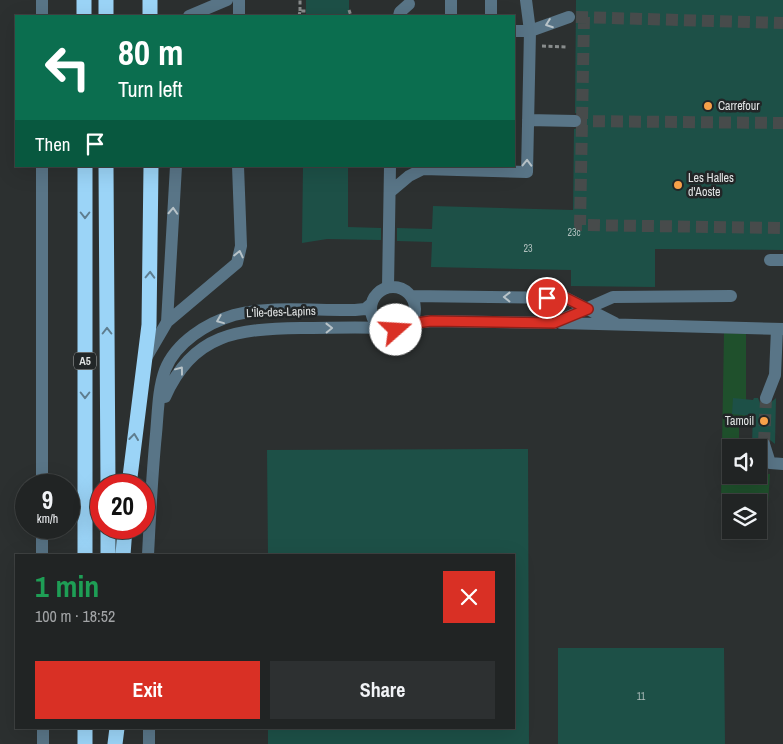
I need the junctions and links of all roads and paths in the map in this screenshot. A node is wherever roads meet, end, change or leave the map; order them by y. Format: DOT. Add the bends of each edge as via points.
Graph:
graph roads {
  1 [pos="42,0"];
  2 [pos="84,0"];
  3 [pos="106,0"];
  4 [pos="150,0"];
  5 [pos="227,0"];
  6 [pos="239,0"];
  7 [pos="300,0"];
  8 [pos="451,0"];
  9 [pos="491,0"];
  10 [pos="526,0"];
  11 [pos="410,7"];
  12 [pos="349,10"];
  13 [pos="300,11"];
  14 [pos="306,11"];
  15 [pos="42,15"];
  16 [pos="84,15"];
  17 [pos="106,15"];
  18 [pos="150,15"];
  19 [pos="191,15"];
  20 [pos="239,15"];
  21 [pos="299,15"];
  22 [pos="351,15"];
  23 [pos="399,15"];
  24 [pos="451,15"];
  25 [pos="491,15"];
  26 [pos="569,17"];
  27 [pos="515,31"];
  28 [pos="530,31"];
  29 [pos="528,120"];
  30 [pos="574,121"];
  31 [pos="42,167"];
  32 [pos="85,167"];
  33 [pos="106,167"];
  34 [pos="151,167"];
  35 [pos="176,167"];
  36 [pos="238,167"];
  37 [pos="390,167"];
  38 [pos="447,168"];
  39 [pos="487,168"];
  40 [pos="409,171"];
  41 [pos="390,192"];
  42 [pos="388,287"];
  43 [pos="411,296"];
  44 [pos="731,296"];
  45 [pos="371,304"];
  46 [pos="588,309"];
  47 [pos="167,322"];
  48 [pos="554,323"];
  49 [pos="409,324"];
  50 [pos="618,325"];
  51 [pos="383,328"];
  52 [pos="780,329"];
  53 [pos="146,358"];
  54 [pos="766,398"];
  55 [pos="158,413"];
  56 [pos="767,454"];
  57 [pos="783,464"];
  58 [pos="42,474"];
  59 [pos="108,474"];
  60 [pos="130,474"];
  61 [pos="42,539"];
  62 [pos="108,539"];
  63 [pos="124,539"];
  64 [pos="42,554"];
  65 [pos="85,554"];
  66 [pos="108,554"];
  67 [pos="123,554"];
  68 [pos="148,554"];
  69 [pos="43,729"];
  70 [pos="86,729"];
  71 [pos="109,729"];
  72 [pos="116,729"];
  73 [pos="149,729"];
  74 [pos="43,744"];
  75 [pos="86,744"];
  76 [pos="109,744"];
  77 [pos="115,744"];
  78 [pos="149,744"];
  1 -- 15 [label="lane"];
  2 -- 16 [label="highway"];
  3 -- 17 [label="highway"];
  4 -- 18 [label="highway"];
  5 -- 19 [label="lane"];
  6 -- 20 [label="lane"];
  7 -- 13 [label="path"];
  8 -- 24 [label="lane"];
  9 -- 25 [label="lane"];
  10 -- 28 [label="lane"];
  11 -- 23 [label="lane"];
  12 -- 22 [label="path"];
  13 -- 14 [label="path"];
  13 -- 21 [label="path"];
  26 -- 28 [label="lane, one-way"];
  27 -- 28 [label="lane"];
  28 -- 29 [label="lane"];
  29 -- 30 [label="lane"];
  39 -- 29 [label="lane, one-way" via="526,172"];
  31 -- 58 [label="lane"];
  32 -- 65 [label="highway, A5, one-way"];
  59 -- 33 [label="highway, A5, one-way"];
  53 -- 34 [label="highway, one-way"];
  47 -- 35 [label="lane, one-way"];
  47 -- 36 [label="lane, one-way" via="237,263 241,246"];
  37 -- 41 [label="lane"];
  38 -- 39 [label="lane"];
  38 -- 40 [label="lane"];
  40 -- 41 [label="lane"];
  41 -- 42 [label="lane"];
  42 -- 43 [label="lane" via="401,288"];
  42 -- 45 [label="lane" via="377,293"];
  46 -- 43 [label="lane, one-way" via="566,298"];
  43 -- 49 [label="lane" via="415,307"];
  44 -- 46 [label="lane" via="613,297"];
  45 -- 51 [label="lane" via="373,318"];
  45 -- 55 [label="lane, L'Île-des-Lapins, one-way" via="355,310 251,312 219,320 187,340 175,352 165,370"];
  46 -- 48 [label="lane"];
  46 -- 50 [label="lane"];
  47 -- 53 [label="lane"];
  48 -- 49 [label="lane, L'Île-des-Lapins" via="431,321"];
  48 -- 50 [label="lane, L'Île-des-Lapins"];
  49 -- 51 [label="lane, L'Île-des-Lapins" via="396,330"];
  50 -- 52 [label="lane, L'Île-des-Lapins"];
  55 -- 51 [label="lane, L'Île-des-Lapins, one-way" via="171,382 189,359 227,335 257,329"];
  52 -- 54 [label="lane" via="776,375"];
  60 -- 53 [label="highway, one-way"];
  55 -- 68 [label="lane, L'Île-des-Lapins"];
  56 -- 57 [label="lane" via="770,463"];
  61 -- 64 [label="lane"];
  62 -- 66 [label="highway"];
  63 -- 67 [label="highway"];
  69 -- 74 [label="lane"];
  70 -- 75 [label="highway"];
  71 -- 76 [label="highway"];
  72 -- 77 [label="highway"];
  73 -- 78 [label="lane"];
}
